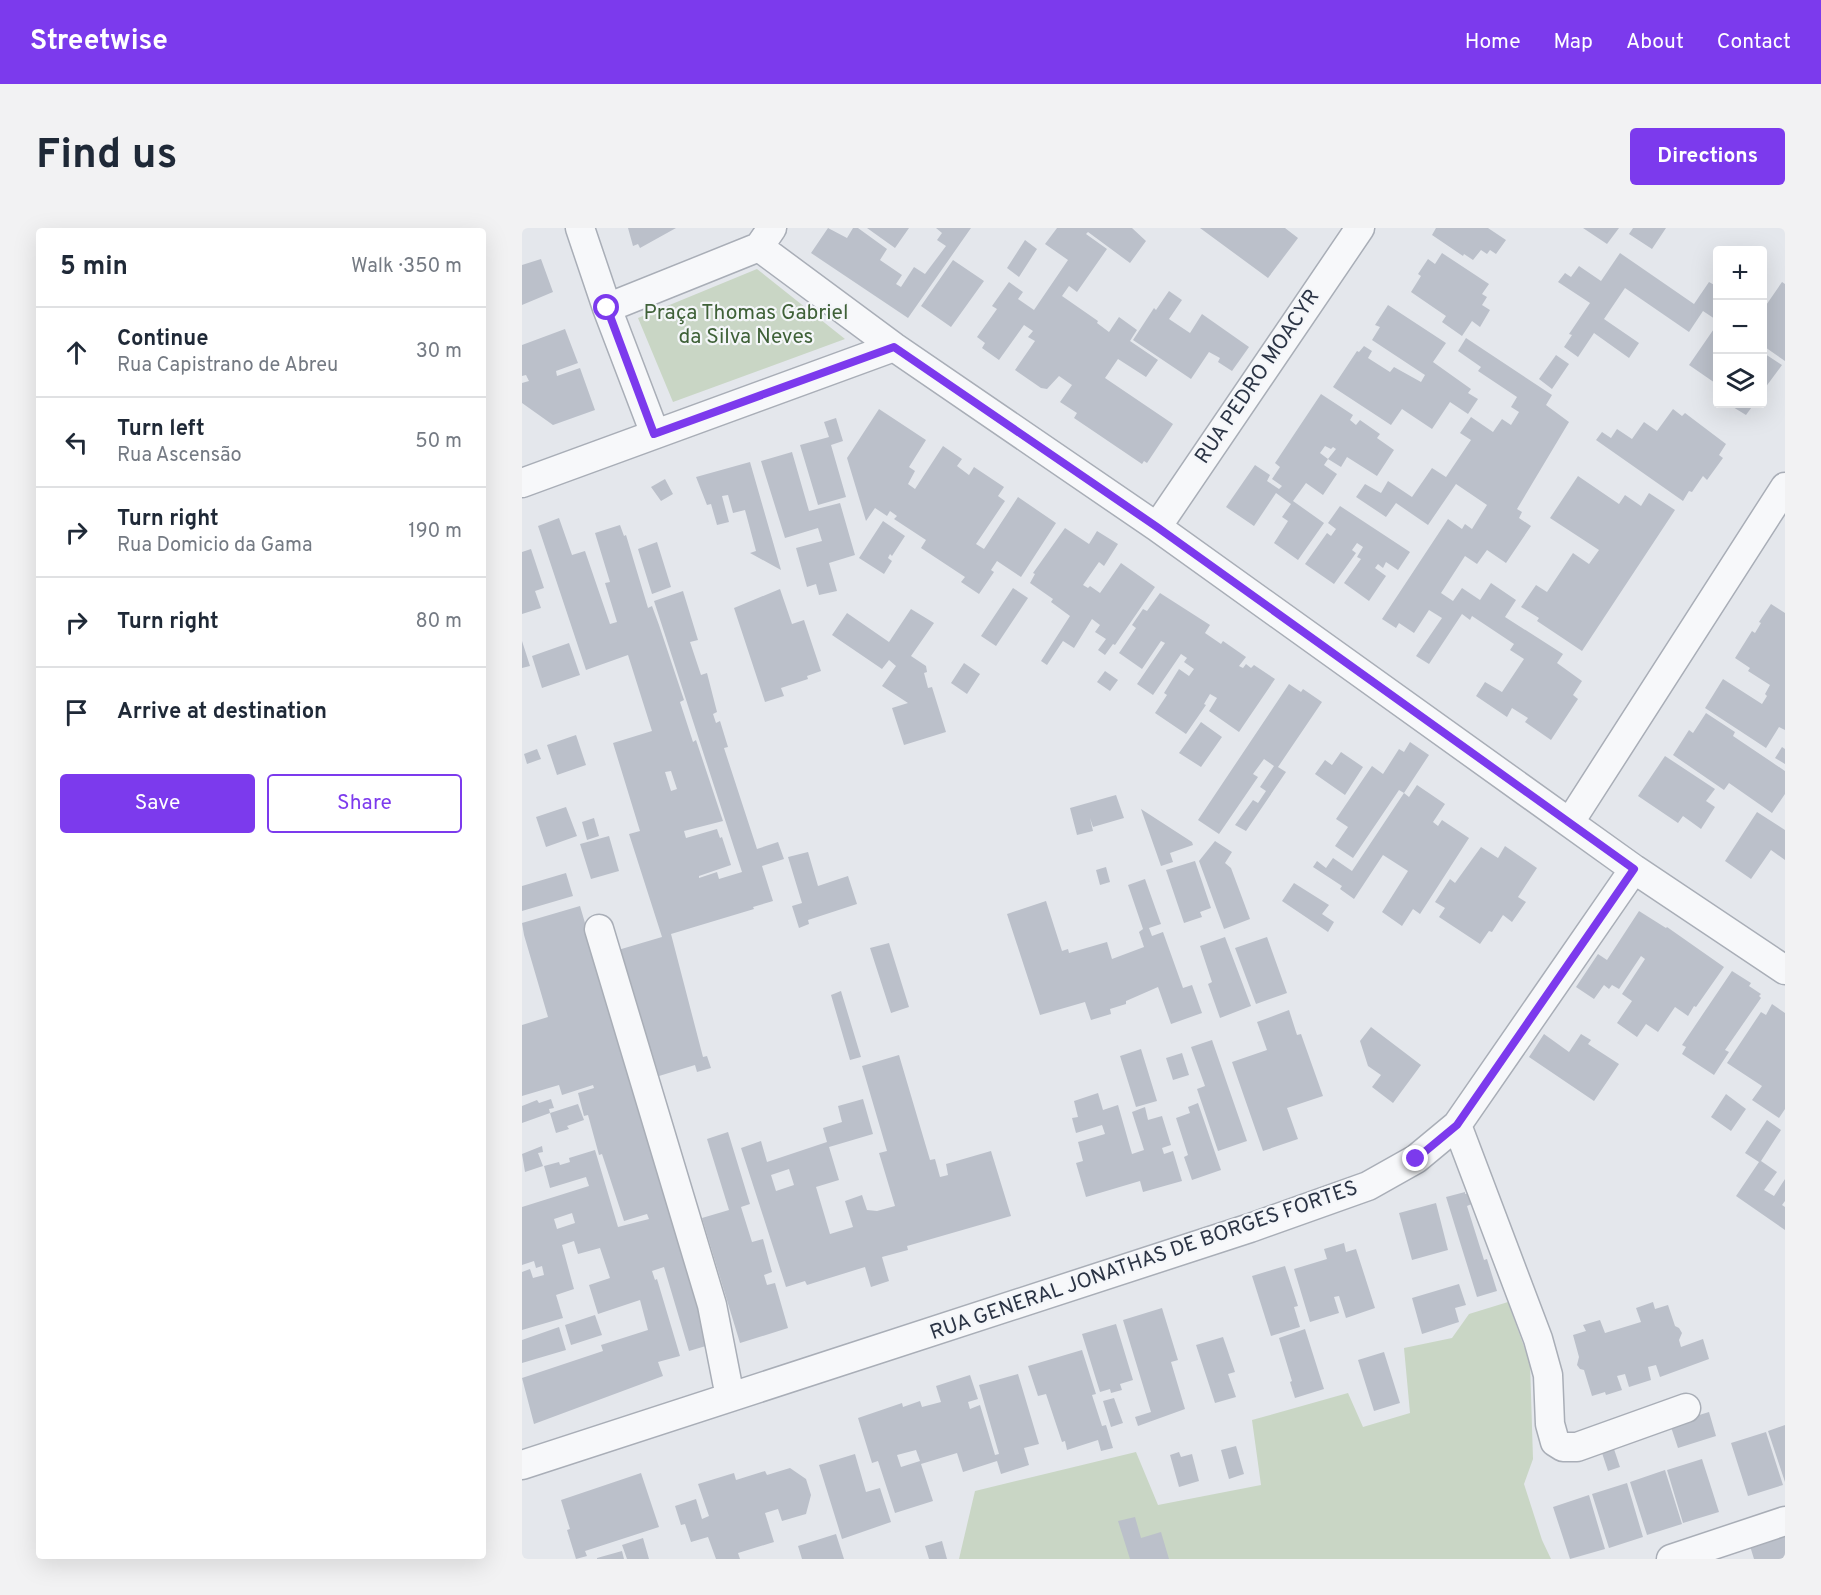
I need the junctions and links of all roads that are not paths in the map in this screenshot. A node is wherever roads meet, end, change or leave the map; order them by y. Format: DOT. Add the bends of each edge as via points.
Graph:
graph roads {
  1 [pos="580,228"];
  2 [pos="1360,228"];
  3 [pos="766,237"];
  4 [pos="607,308"];
  5 [pos="894,347"];
  6 [pos="654,434"];
  7 [pos="522,483"];
  8 [pos="1785,487"];
  9 [pos="1157,527"];
  10 [pos="1570,822"];
  11 [pos="1634,869"];
  12 [pos="598,929"];
  13 [pos="1785,970"];
  14 [pos="1457,1125"];
  15 [pos="730,1397"];
  16 [pos="1686,1408"];
  17 [pos="522,1465"];
  18 [pos="1785,1521"];
  19 [pos="1741,1548"];
  20 [pos="1671,1559"];
  1 -- 4 [label="street"];
  2 -- 9 [label="street, RUA PEDRO MOACYR"];
  3 -- 4 [label="street"];
  3 -- 5 [label="street"];
  4 -- 6 [label="street"];
  5 -- 6 [label="street"];
  5 -- 9 [label="street"];
  6 -- 7 [label="street"];
  8 -- 10 [label="street"];
  9 -- 10 [label="street"];
  10 -- 11 [label="street"];
  11 -- 13 [label="street"];
  11 -- 14 [label="street, RUA GENERAL JONATHAS DE BORGES FORTES"];
  12 -- 15 [label="street" via="712,1305"];
  14 -- 15 [label="street, RUA GENERAL JONATHAS DE BORGES FORTES" via="1416,1159 1368,1186"];
  14 -- 16 [label="street" via="1538,1339 1548,1375 1550,1424 1555,1442 1563,1447 1577,1447"];
  15 -- 17 [label="street, RUA GENERAL JONATHAS DE BORGES FORTES"];
  18 -- 19 [label="street"];
  19 -- 20 [label="street"];
}
